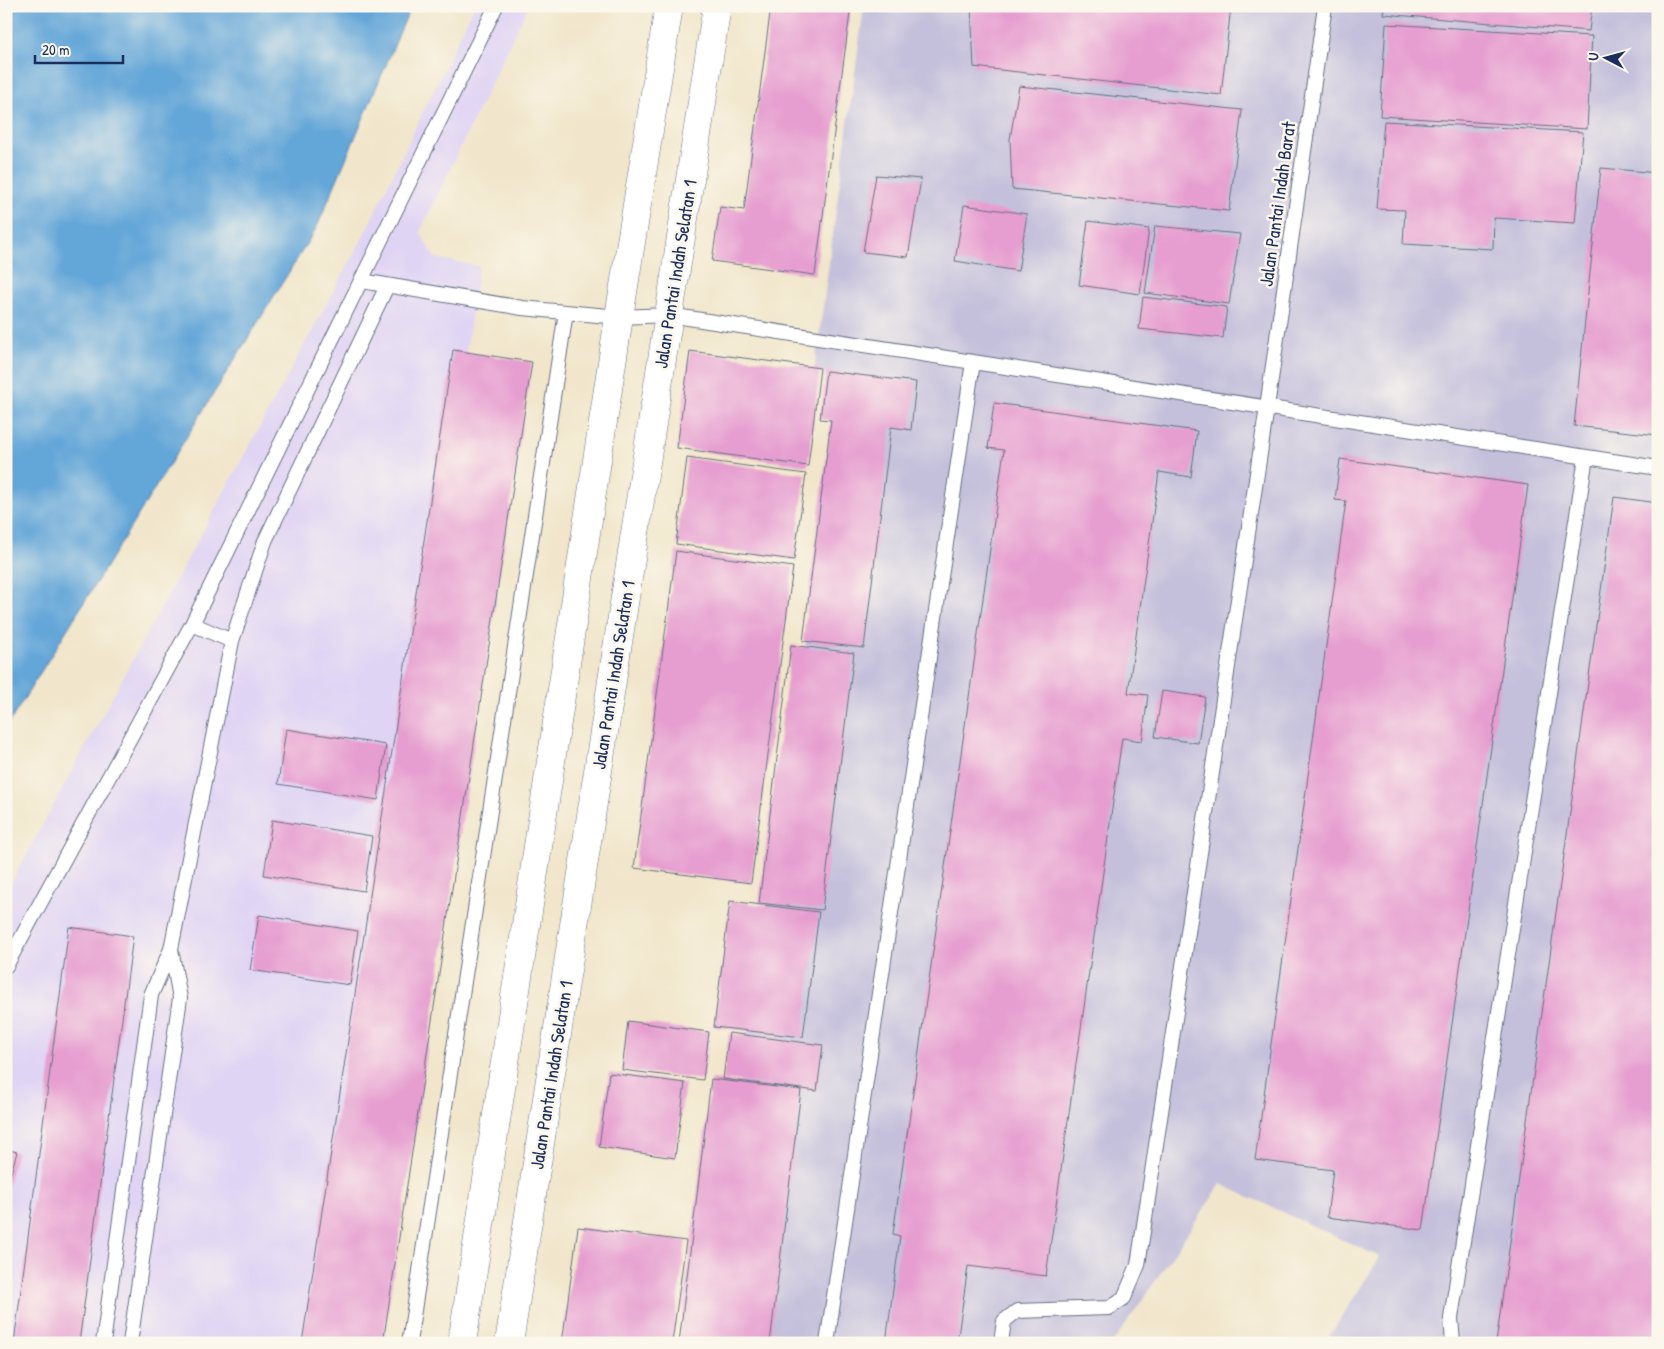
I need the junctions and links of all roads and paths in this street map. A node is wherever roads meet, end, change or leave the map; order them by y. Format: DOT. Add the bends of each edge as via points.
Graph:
graph roads {
  1 [pos="496,6"];
  2 [pos="669,6"];
  3 [pos="717,6"];
  4 [pos="1325,6"];
  5 [pos="362,282"];
  6 [pos="387,286"];
  7 [pos="566,312"];
  8 [pos="669,315"];
  9 [pos="619,317"];
  10 [pos="973,362"];
  11 [pos="1267,407"];
  12 [pos="1586,457"];
  13 [pos="1658,468"];
  14 [pos="192,624"];
  15 [pos="232,641"];
  16 [pos="171,949"];
  17 [pos="6,966"];
  18 [pos="102,1343"];
  19 [pos="130,1343"];
  20 [pos="410,1343"];
  21 [pos="462,1343"];
  22 [pos="509,1343"];
  23 [pos="827,1343"];
  24 [pos="1001,1343"];
  25 [pos="1453,1343"];
  1 -- 5 [label="lane"];
  2 -- 9 [label="street"];
  3 -- 8 [label="street, Jalan Pantai Indah Selatan 1"];
  4 -- 11 [label="lane, Jalan Pantai Indah Barat"];
  5 -- 6 [label="lane"];
  5 -- 14 [label="lane"];
  6 -- 7 [label="lane"];
  6 -- 15 [label="lane" via="265,540"];
  7 -- 9 [label="lane"];
  7 -- 20 [label="lane"];
  8 -- 9 [label="lane"];
  8 -- 10 [label="lane"];
  8 -- 22 [label="street, Jalan Pantai Indah Selatan 1"];
  9 -- 21 [label="street"];
  10 -- 11 [label="lane"];
  10 -- 23 [label="lane"];
  11 -- 12 [label="lane"];
  11 -- 24 [label="lane, Jalan Pantai Indah Barat" via="1138,1265 1124,1298 1109,1308 1017,1310 1004,1321"];
  12 -- 13 [label="lane"];
  12 -- 25 [label="lane" via="1451,1318"];
  14 -- 15 [label="lane"];
  14 -- 17 [label="lane"];
  15 -- 16 [label="lane"];
  16 -- 18 [label="lane" via="150,995"];
  16 -- 19 [label="lane" via="180,998"];
}
